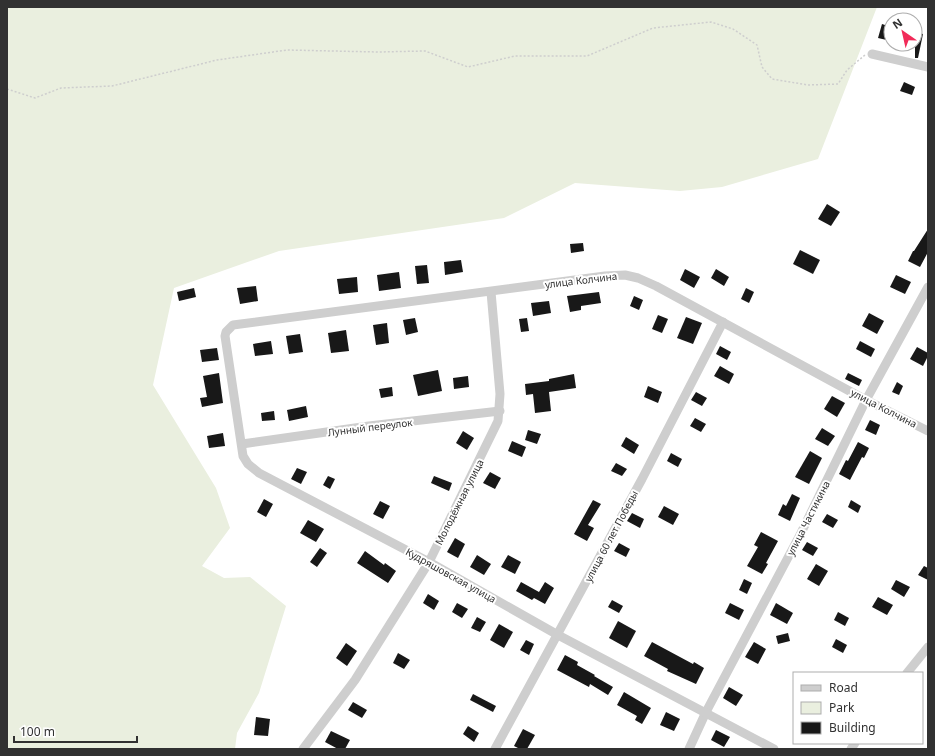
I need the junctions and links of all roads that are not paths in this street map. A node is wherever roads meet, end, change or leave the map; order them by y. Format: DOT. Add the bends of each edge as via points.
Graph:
graph roads {
  1 [pos="872,54"];
  2 [pos="928,67"];
  3 [pos="928,287"];
  4 [pos="491,292"];
  5 [pos="723,322"];
  6 [pos="226,332"];
  7 [pos="866,400"];
  8 [pos="500,411"];
  9 [pos="928,431"];
  10 [pos="242,444"];
  11 [pos="429,562"];
  12 [pos="558,634"];
  13 [pos="928,647"];
  14 [pos="908,672"];
  15 [pos="706,712"];
  16 [pos="303,749"];
  17 [pos="495,749"];
  18 [pos="690,749"];
  19 [pos="774,749"];
  1 -- 2 [label="street"];
  3 -- 7 [label="street, улица Частикина"];
  4 -- 5 [label="street, улица Колчина" via="625,275 656,286"];
  4 -- 6 [label="street, улица Колчина" via="233,325"];
  4 -- 8 [label="street, Молодёжная улица"];
  5 -- 7 [label="street, улица Колчина"];
  5 -- 12 [label="street, улица 60 лет Победы"];
  6 -- 10 [label="street, Кудряшовская улица"];
  7 -- 9 [label="street, улица Колчина"];
  7 -- 15 [label="street, улица Частикина" via="801,533"];
  8 -- 10 [label="street, Лунный переулок"];
  8 -- 11 [label="street, Молодёжная улица" via="498,422"];
  10 -- 11 [label="street, Кудряшовская улица" via="243,456 259,473"];
  11 -- 12 [label="street, Кудряшовская улица"];
  11 -- 16 [label="street, Молодёжная улица" via="356,680"];
  12 -- 15 [label="street, Кудряшовская улица"];
  12 -- 17 [label="street, улица 60 лет Победы"];
  13 -- 14 [label="street"];
  15 -- 18 [label="street, улица Частикина"];
  15 -- 19 [label="street, Кудряшовская улица"];
}
